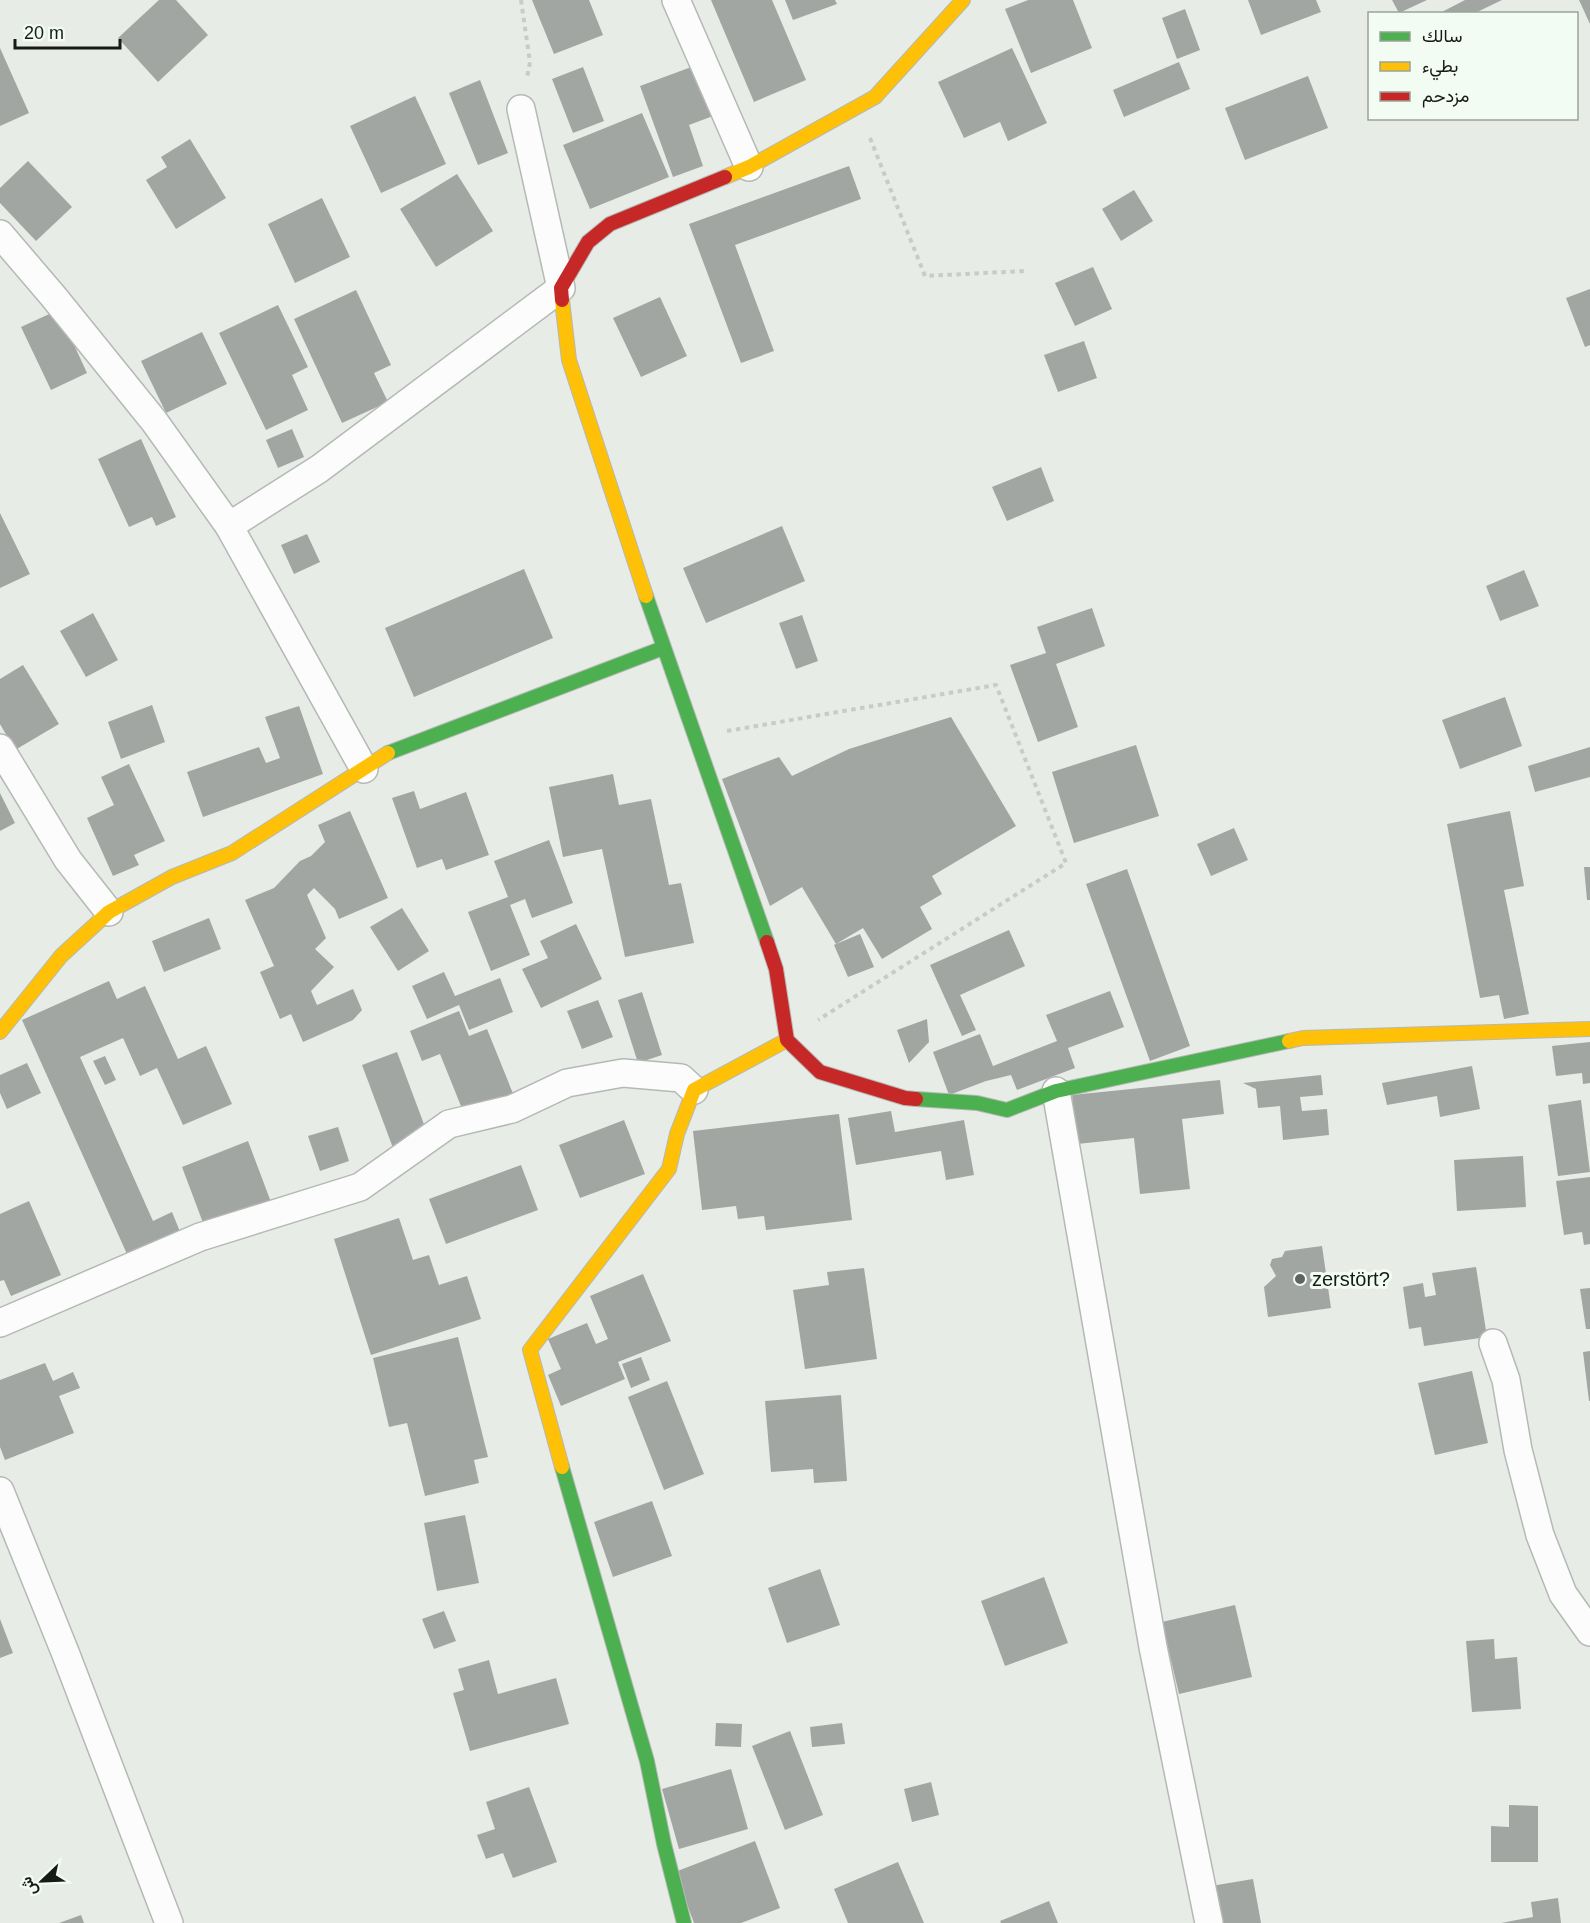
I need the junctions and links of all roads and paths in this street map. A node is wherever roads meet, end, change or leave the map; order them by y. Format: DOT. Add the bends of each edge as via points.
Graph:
graph roads {
  1 [pos="521,0"];
  2 [pos="676,0"];
  3 [pos="963,0"];
  4 [pos="858,107"];
  5 [pos="521,109"];
  6 [pos="750,166"];
  7 [pos="0,234"];
  8 [pos="1024,271"];
  9 [pos="561,288"];
  10 [pos="229,525"];
  11 [pos="663,648"];
  12 [pos="694,736"];
  13 [pos="0,748"];
  14 [pos="364,769"];
  15 [pos="109,912"];
  16 [pos="1590,1029"];
  17 [pos="0,1032"];
  18 [pos="787,1040"];
  19 [pos="694,1090"];
  20 [pos="1056,1091"];
  21 [pos="0,1323"];
  22 [pos="1493,1343"];
  23 [pos="0,1491"];
  24 [pos="1590,1632"];
  25 [pos="169,1923"];
  26 [pos="684,1923"];
  27 [pos="1209,1923"];
  1 -- 5 [label="path" via="530,62"];
  2 -- 6 [label="street"];
  3 -- 4 [label="street" via="874,97"];
  4 -- 6 [label="street"];
  4 -- 8 [label="path" via="925,276"];
  5 -- 9 [label="street"];
  6 -- 9 [label="street" via="610,224 588,242"];
  7 -- 10 [label="street" via="154,421"];
  9 -- 10 [label="street" via="319,469"];
  9 -- 11 [label="street" via="569,360"];
  10 -- 14 [label="street"];
  11 -- 12 [label="street"];
  11 -- 14 [label="street" via="391,751"];
  12 -- 18 [label="street" via="776,969"];
  12 -- 18 [label="path" via="996,685 1065,863"];
  13 -- 15 [label="street" via="68,860"];
  14 -- 15 [label="street" via="232,853 172,877"];
  15 -- 17 [label="street" via="61,956"];
  16 -- 20 [label="street" via="1303,1038"];
  18 -- 19 [label="street"];
  18 -- 20 [label="street" via="820,1072 905,1098 977,1102 1007,1110"];
  19 -- 21 [label="street" via="681,1078 623,1073 567,1083 512,1109 449,1124 360,1187 200,1237"];
  19 -- 26 [label="street" via="669,1169 530,1350 646,1761"];
  20 -- 27 [label="street" via="1153,1647"];
  22 -- 24 [label="street" via="1506,1380 1518,1450 1540,1535 1563,1594"];
  23 -- 25 [label="street"];
}
